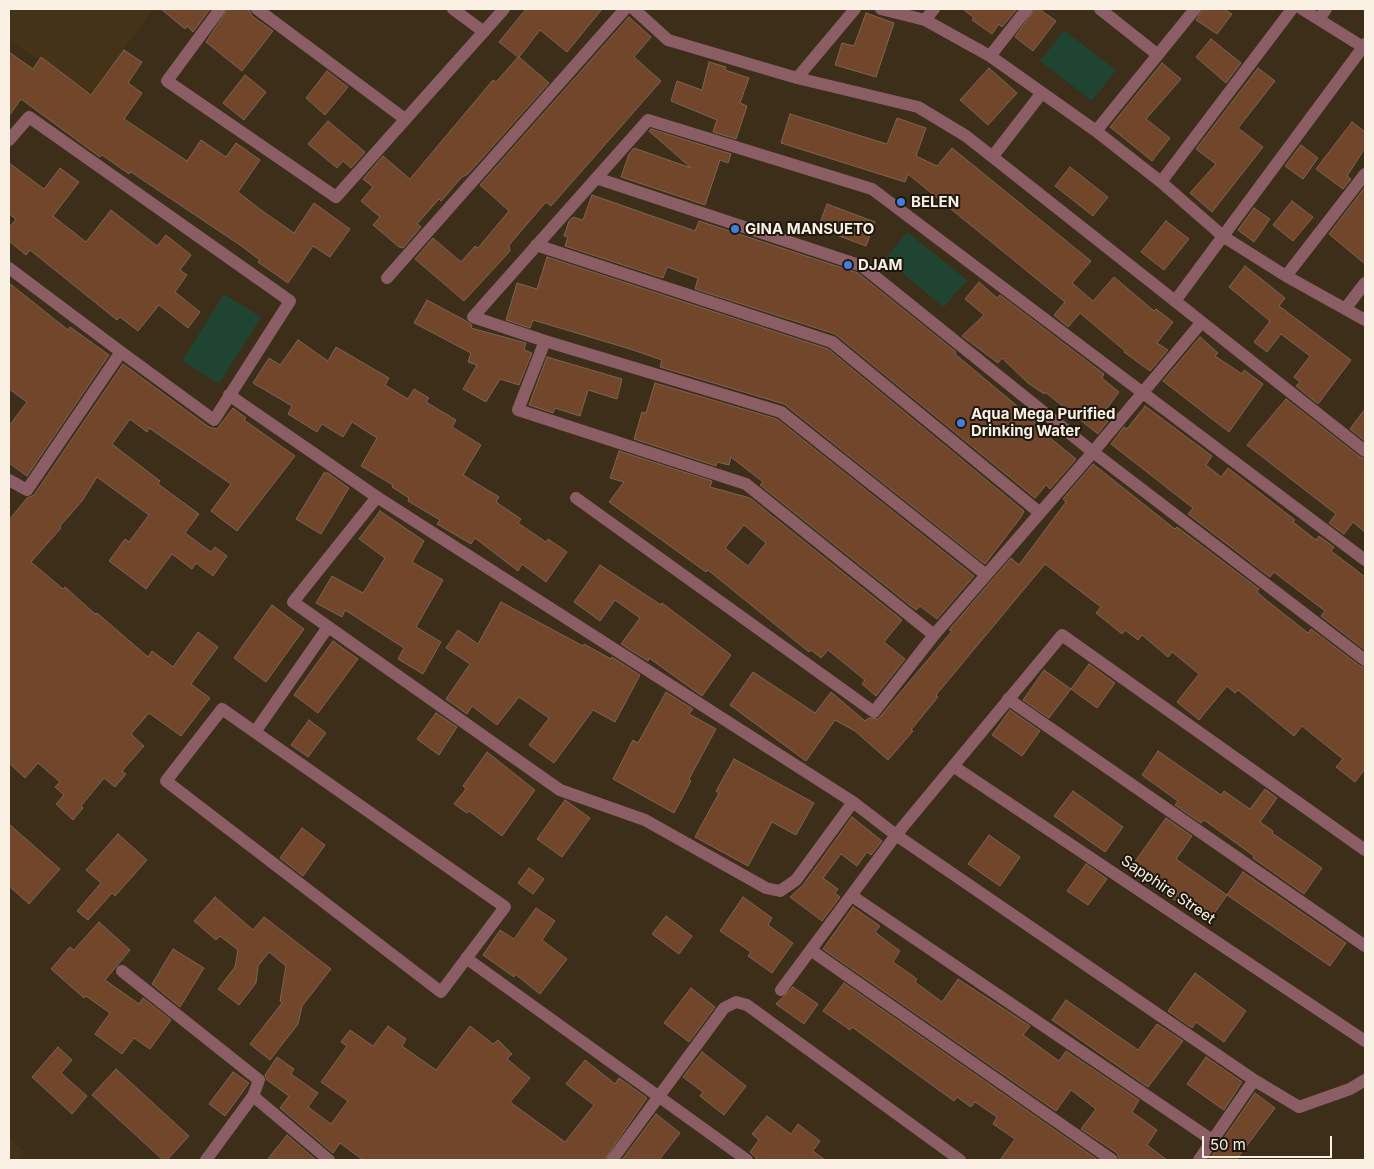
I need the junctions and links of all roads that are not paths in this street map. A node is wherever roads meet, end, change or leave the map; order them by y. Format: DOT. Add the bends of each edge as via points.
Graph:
graph roads {
  1 [pos="220,9"];
  2 [pos="257,9"];
  3 [pos="453,9"];
  4 [pos="504,9"];
  5 [pos="625,9"];
  6 [pos="634,9"];
  7 [pos="855,9"];
  8 [pos="881,9"];
  9 [pos="934,9"];
  10 [pos="1027,9"];
  11 [pos="1100,9"];
  12 [pos="1195,9"];
  13 [pos="1292,9"];
  14 [pos="1302,9"];
  15 [pos="1322,14"];
  16 [pos="924,20"];
  17 [pos="484,32"];
  18 [pos="1364,46"];
  19 [pos="1158,55"];
  20 [pos="990,56"];
  21 [pos="797,78"];
  22 [pos="1041,94"];
  23 [pos="405,119"];
  24 [pos="1096,131"];
  25 [pos="9,140"];
  26 [pos="992,156"];
  27 [pos="1365,174"];
  28 [pos="596,178"];
  29 [pos="1161,182"];
  30 [pos="1224,237"];
  31 [pos="536,245"];
  32 [pos="9,268"];
  33 [pos="1286,276"];
  34 [pos="387,278"];
  35 [pos="1365,283"];
  36 [pos="1175,301"];
  37 [pos="1345,309"];
  38 [pos="1365,320"];
  39 [pos="1201,323"];
  40 [pos="545,341"];
  41 [pos="121,352"];
  42 [pos="1142,393"];
  43 [pos="230,395"];
  44 [pos="1365,451"];
  45 [pos="1093,452"];
  46 [pos="9,480"];
  47 [pos="377,497"];
  48 [pos="576,498"];
  49 [pos="1040,513"];
  50 [pos="1365,560"];
  51 [pos="985,574"];
  52 [pos="328,627"];
  53 [pos="934,635"];
  54 [pos="1365,660"];
  55 [pos="1008,700"];
  56 [pos="255,732"];
  57 [pos="953,766"];
  58 [pos="853,802"];
  59 [pos="896,835"];
  60 [pos="1365,850"];
  61 [pos="852,896"];
  62 [pos="1365,946"];
  63 [pos="812,951"];
  64 [pos="466,958"];
  65 [pos="122,971"];
  66 [pos="781,990"];
  67 [pos="1365,1041"];
  68 [pos="1254,1080"];
  69 [pos="1365,1080"];
  70 [pos="253,1096"];
  71 [pos="658,1097"];
  72 [pos="1212,1140"];
  73 [pos="206,1160"];
  74 [pos="329,1160"];
  75 [pos="612,1160"];
  76 [pos="746,1160"];
  77 [pos="960,1160"];
  78 [pos="1112,1160"];
  79 [pos="1199,1160"];
  1 -- 23 [label="street" via="167,81 336,197"];
  2 -- 23 [label="street"];
  3 -- 17 [label="street"];
  4 -- 17 [label="street"];
  5 -- 34 [label="street"];
  6 -- 21 [label="street" via="668,40"];
  7 -- 21 [label="street"];
  8 -- 16 [label="street"];
  9 -- 16 [label="street"];
  10 -- 20 [label="street"];
  11 -- 19 [label="street"];
  12 -- 19 [label="street"];
  13 -- 29 [label="street"];
  14 -- 15 [label="street"];
  15 -- 18 [label="street"];
  16 -- 20 [label="street"];
  17 -- 23 [label="street"];
  18 -- 30 [label="street"];
  19 -- 24 [label="street"];
  20 -- 22 [label="street"];
  21 -- 26 [label="street" via="918,107"];
  22 -- 24 [label="street"];
  22 -- 26 [label="street"];
  24 -- 29 [label="street"];
  25 -- 43 [label="street" via="29,117 290,301"];
  26 -- 36 [label="street"];
  27 -- 33 [label="street"];
  28 -- 31 [label="street"];
  28 -- 42 [label="street" via="648,120 872,189"];
  28 -- 45 [label="street" via="862,266"];
  29 -- 30 [label="street"];
  30 -- 33 [label="street"];
  30 -- 36 [label="street"];
  31 -- 40 [label="street" via="473,317"];
  31 -- 49 [label="street" via="832,342"];
  32 -- 41 [label="street"];
  33 -- 37 [label="street"];
  35 -- 37 [label="street"];
  36 -- 39 [label="street"];
  37 -- 38 [label="street"];
  39 -- 42 [label="street"];
  39 -- 44 [label="street"];
  40 -- 51 [label="street" via="782,412"];
  40 -- 53 [label="street" via="518,410 746,484"];
  41 -- 43 [label="street" via="214,420"];
  41 -- 46 [label="street" via="27,490"];
  42 -- 45 [label="street"];
  42 -- 50 [label="street"];
  43 -- 47 [label="street"];
  45 -- 49 [label="street"];
  45 -- 54 [label="street"];
  47 -- 52 [label="street" via="293,602"];
  47 -- 58 [label="street"];
  48 -- 53 [label="street" via="874,712"];
  49 -- 51 [label="street"];
  51 -- 53 [label="street"];
  52 -- 56 [label="street"];
  52 -- 58 [label="street" via="560,790 645,820 766,888 780,891 796,880"];
  55 -- 57 [label="street"];
  55 -- 60 [label="street" via="1062,636"];
  55 -- 62 [label="street"];
  56 -- 64 [label="street" via="505,907"];
  56 -- 64 [label="street" via="222,709 166,781 441,992"];
  57 -- 59 [label="street"];
  57 -- 67 [label="street, Sapphire Street"];
  58 -- 59 [label="street"];
  59 -- 61 [label="street"];
  59 -- 68 [label="street"];
  61 -- 63 [label="street"];
  61 -- 72 [label="street"];
  63 -- 66 [label="street"];
  63 -- 78 [label="street"];
  64 -- 71 [label="street"];
  65 -- 70 [label="street" via="259,1080"];
  68 -- 69 [label="street" via="1299,1107 1350,1089"];
  68 -- 72 [label="street"];
  70 -- 73 [label="street"];
  70 -- 74 [label="street"];
  71 -- 75 [label="street"];
  71 -- 76 [label="street"];
  71 -- 77 [label="street" via="724,1008 736,1002 747,1005"];
  72 -- 79 [label="street"];
}
